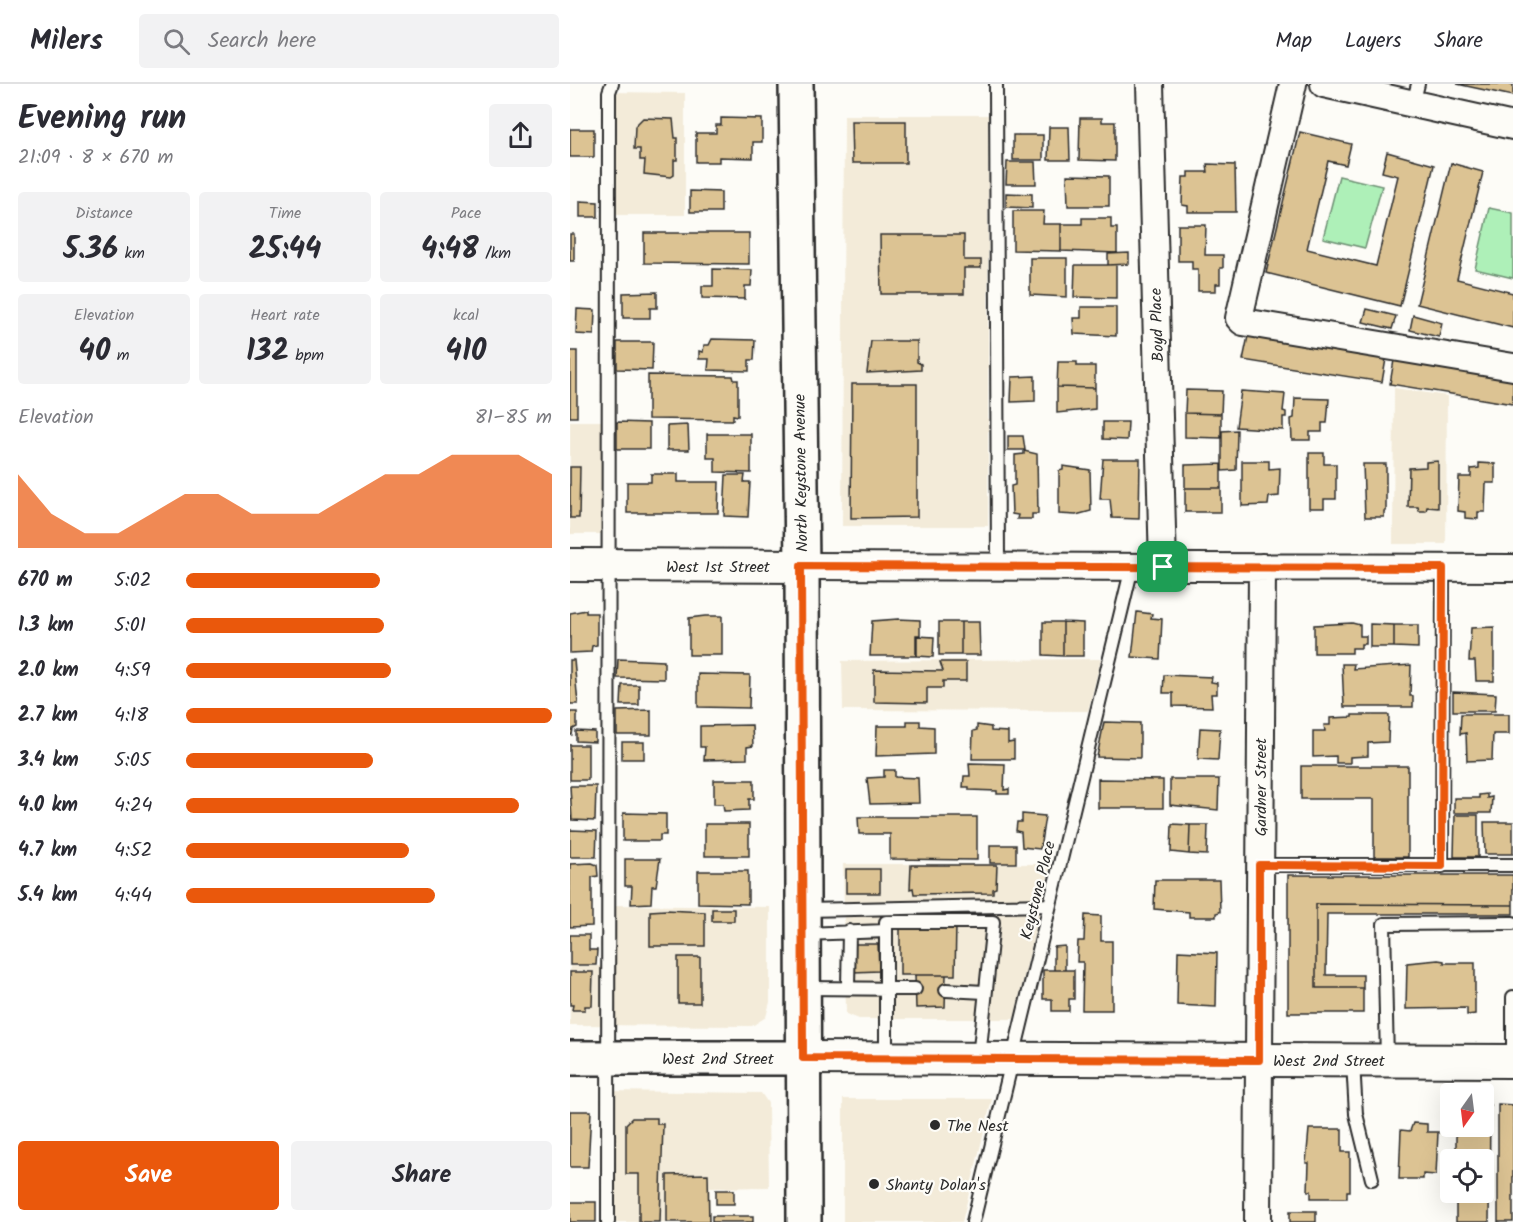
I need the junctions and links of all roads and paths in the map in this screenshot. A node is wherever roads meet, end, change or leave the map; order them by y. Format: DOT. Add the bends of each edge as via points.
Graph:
graph roads {
  1 [pos="612,84"];
  2 [pos="795,84"];
  3 [pos="996,84"];
  4 [pos="1150,84"];
  5 [pos="1293,84"];
  6 [pos="1324,84"];
  7 [pos="1415,94"];
  8 [pos="1513,126"];
  9 [pos="1513,367"];
  10 [pos="570,565"];
  11 [pos="610,565"];
  12 [pos="801,566"];
  13 [pos="998,566"];
  14 [pos="1132,567"];
  15 [pos="1163,567"];
  16 [pos="1262,567"];
  17 [pos="1443,568"];
  18 [pos="1513,568"];
  19 [pos="1259,865"];
  20 [pos="1442,866"];
  21 [pos="1513,866"];
  22 [pos="1050,905"];
  23 [pos="803,922"];
  24 [pos="1513,923"];
  25 [pos="849,931"];
  26 [pos="886,931"];
  27 [pos="848,987"];
  28 [pos="803,988"];
  29 [pos="886,988"];
  30 [pos="985,993"];
  31 [pos="915,995"];
  32 [pos="946,996"];
  33 [pos="1513,997"];
  34 [pos="570,1058"];
  35 [pos="607,1058"];
  36 [pos="803,1058"];
  37 [pos="886,1058"];
  38 [pos="979,1059"];
  39 [pos="1012,1059"];
  40 [pos="1259,1060"];
  41 [pos="1353,1060"];
  42 [pos="1387,1060"];
  43 [pos="1513,1061"];
  44 [pos="1372,1179"];
  45 [pos="608,1222"];
  46 [pos="804,1222"];
  47 [pos="973,1222"];
  48 [pos="1258,1222"];
  1 -- 11 [label="lane"];
  2 -- 12 [label="main road, North Keystone Avenue"];
  3 -- 13 [label="lane"];
  4 -- 15 [label="street, Boyd Place"];
  5 -- 9 [label="street" via="1239,318 1243,322"];
  6 -- 7 [label="street"];
  7 -- 8 [label="street"];
  10 -- 11 [label="street, West 1st Street"];
  11 -- 12 [label="street, West 1st Street"];
  11 -- 35 [label="lane"];
  12 -- 13 [label="street, West 1st Street"];
  12 -- 23 [label="main road, North Keystone Avenue"];
  13 -- 14 [label="street, West 1st Street"];
  14 -- 15 [label="street, West 1st Street"];
  14 -- 22 [label="lane, Keystone Place"];
  15 -- 16 [label="street, West 1st Street"];
  16 -- 17 [label="street, West 1st Street"];
  16 -- 19 [label="street, Gardner Street"];
  17 -- 18 [label="street, West 1st Street"];
  17 -- 20 [label="lane"];
  19 -- 20 [label="lane"];
  19 -- 40 [label="street, Gardner Street"];
  20 -- 21 [label="lane"];
  22 -- 23 [label="lane"];
  22 -- 39 [label="lane, Keystone Place"];
  23 -- 25 [label="lane"];
  23 -- 28 [label="main road, North Keystone Avenue"];
  24 -- 42 [label="lane" via="1384,924"];
  25 -- 26 [label="lane"];
  25 -- 27 [label="lane"];
  26 -- 29 [label="lane"];
  26 -- 30 [label="lane" via="886,922 993,922"];
  27 -- 28 [label="lane"];
  27 -- 29 [label="lane"];
  28 -- 36 [label="main road, North Keystone Avenue"];
  29 -- 31 [label="lane"];
  29 -- 37 [label="lane"];
  30 -- 32 [label="lane"];
  30 -- 38 [label="lane"];
  33 -- 43 [label="lane"];
  34 -- 35 [label="main road, West 2nd Street"];
  35 -- 36 [label="main road, West 2nd Street"];
  35 -- 45 [label="lane"];
  36 -- 37 [label="street, West 2nd Street"];
  36 -- 46 [label="main road, North Keystone Avenue"];
  37 -- 38 [label="street, West 2nd Street"];
  38 -- 39 [label="street, West 2nd Street"];
  39 -- 40 [label="street, West 2nd Street"];
  39 -- 47 [label="lane, Keystone Place"];
  40 -- 41 [label="street, West 2nd Street"];
  40 -- 48 [label="street, Gardner Street"];
  41 -- 42 [label="street, West 2nd Street"];
  41 -- 44 [label="lane" via="1356,1114"];
  42 -- 43 [label="street, West 2nd Street"];
}
